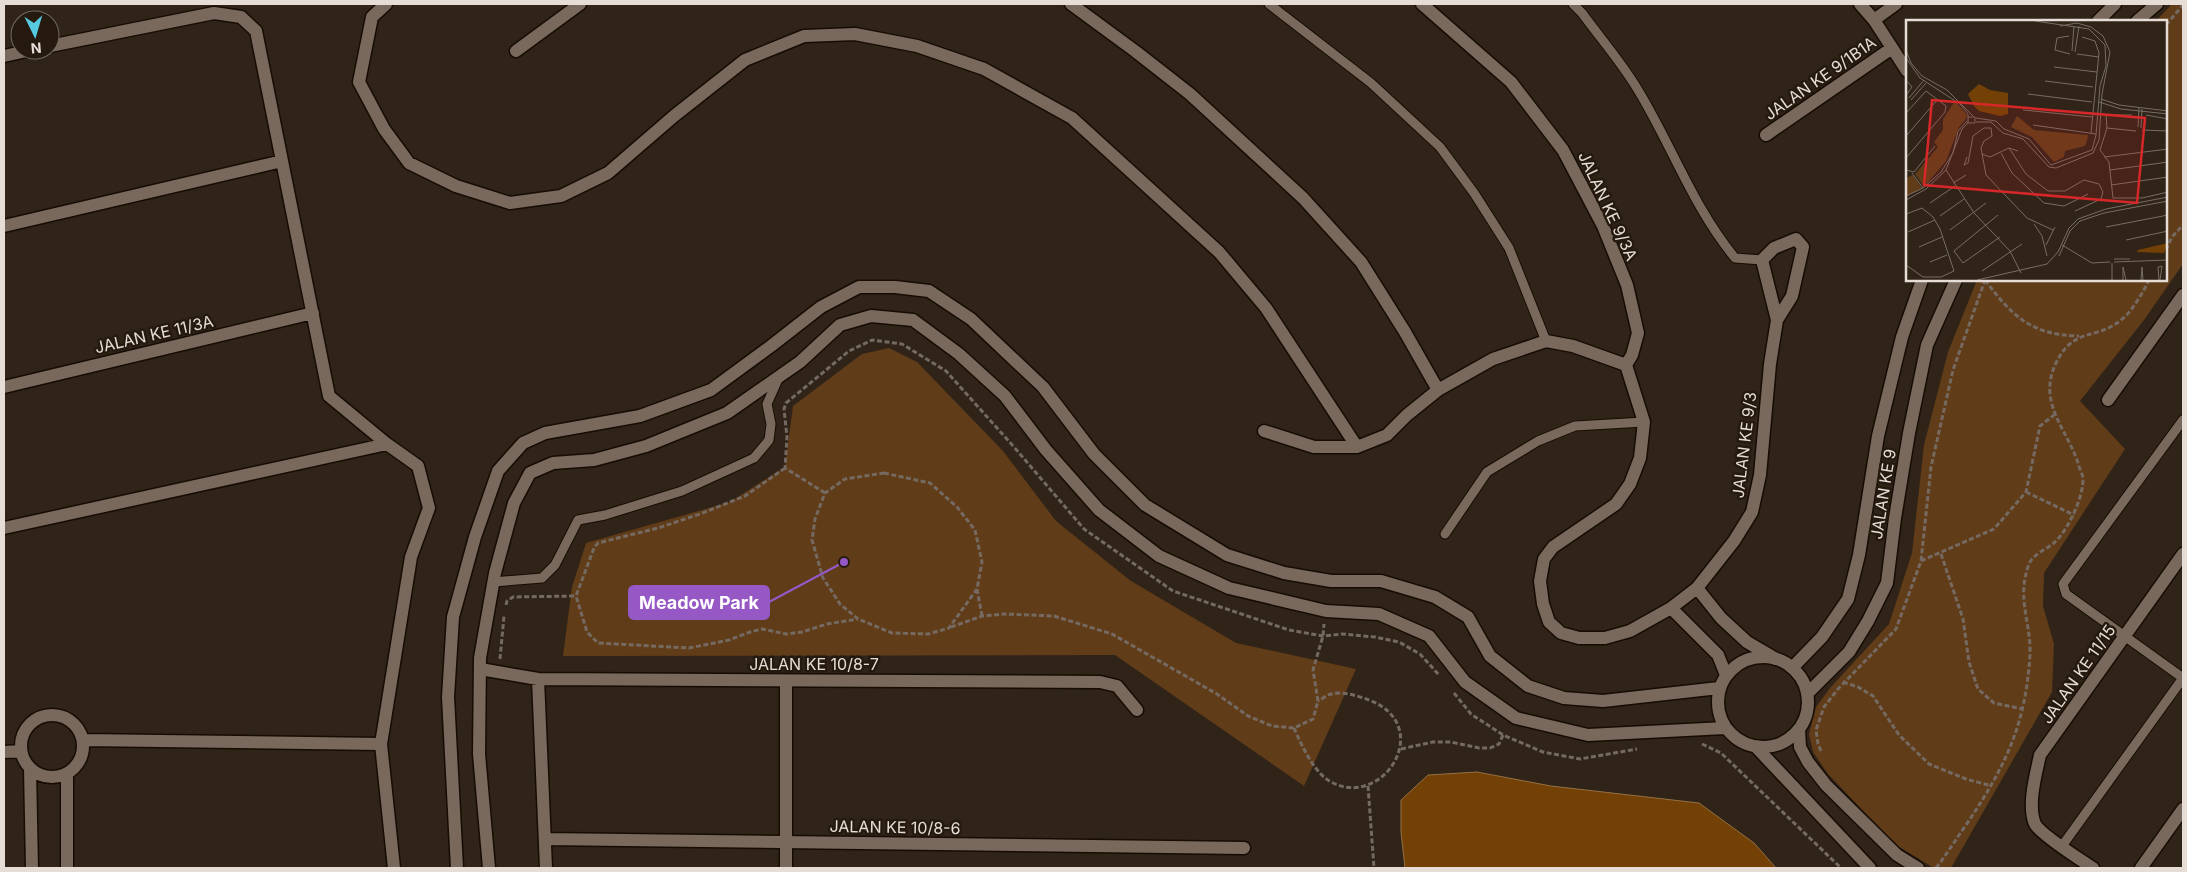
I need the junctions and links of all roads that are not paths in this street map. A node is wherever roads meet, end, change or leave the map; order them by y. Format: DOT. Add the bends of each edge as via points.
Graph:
graph roads {
  1 [pos="386,4"];
  2 [pos="580,4"];
  3 [pos="1071,4"];
  4 [pos="1269,4"];
  5 [pos="1422,4"];
  6 [pos="1573,4"];
  7 [pos="1860,4"];
  8 [pos="1896,4"];
  9 [pos="2115,4"];
  10 [pos="2157,4"];
  11 [pos="1874,20"];
  12 [pos="2099,20"];
  13 [pos="2138,20"];
  14 [pos="60,44"];
  15 [pos="1892,48"];
  16 [pos="516,50"];
  17 [pos="1906,69"];
  18 [pos="1766,135"];
  19 [pos="282,161"];
  20 [pos="4,226"];
  21 [pos="1762,260"];
  22 [pos="1922,281"];
  23 [pos="1956,281"];
  24 [pos="2183,295"];
  25 [pos="313,313"];
  26 [pos="1777,320"];
  27 [pos="1546,341"];
  28 [pos="1626,365"];
  29 [pos="779,377"];
  30 [pos="4,387"];
  31 [pos="1438,390"];
  32 [pos="2108,400"];
  33 [pos="2183,420"];
  34 [pos="1644,422"];
  35 [pos="1264,431"];
  36 [pos="387,444"];
  37 [pos="1357,447"];
  38 [pos="4,528"];
  39 [pos="1446,534"];
  40 [pos="2183,554"];
  41 [pos="493,582"];
  42 [pos="1697,588"];
  43 [pos="1671,608"];
  44 [pos="2124,636"];
  45 [pos="1776,659"];
  46 [pos="1792,668"];
  47 [pos="480,669"];
  48 [pos="1726,675"];
  49 [pos="2183,678"];
  50 [pos="538,679"];
  51 [pos="786,680"];
  52 [pos="1719,688"];
  53 [pos="1807,694"];
  54 [pos="1137,710"];
  55 [pos="1725,728"];
  56 [pos="1799,729"];
  57 [pos="83,740"];
  58 [pos="381,744"];
  59 [pos="1756,747"];
  60 [pos="21,751"];
  61 [pos="4,752"];
  62 [pos="30,769"];
  63 [pos="67,774"];
  64 [pos="2183,809"];
  65 [pos="545,840"];
  66 [pos="786,842"];
  67 [pos="2062,846"];
  68 [pos="1244,848"];
  69 [pos="32,868"];
  70 [pos="67,868"];
  71 [pos="394,868"];
  72 [pos="457,868"];
  73 [pos="489,868"];
  74 [pos="546,868"];
  75 [pos="786,868"];
  76 [pos="1870,868"];
  77 [pos="1918,868"];
  78 [pos="2093,868"];
  79 [pos="2141,868"];
  1 -- 37 [label="street" via="372,17 358,82 384,129 409,163 456,186 510,203 561,196 608,173 745,60 804,36 855,34 917,46 984,69 1072,118 1219,252 1266,308"];
  2 -- 16 [label="street"];
  3 -- 31 [label="street" via="1136,50 1190,94 1304,198 1361,262"];
  4 -- 27 [label="lane" via="1371,83 1440,147 1509,248"];
  5 -- 28 [label="street, JALAN KE 9/3A" via="1511,82 1564,150 1604,226 1627,285 1638,333"];
  6 -- 21 [label="lane" via="1638,90 1700,210 1718,237 1735,258"];
  7 -- 11 [label="street"];
  8 -- 11 [label="street"];
  9 -- 12 [label="street"];
  10 -- 13 [label="street"];
  11 -- 15 [label="street"];
  14 -- 19 [label="street" via="214,13 241,17 256,32"];
  15 -- 17 [label="street"];
  15 -- 18 [label="street, JALAN KE 9/1B1A"];
  19 -- 20 [label="street"];
  19 -- 25 [label="street"];
  21 -- 26 [label="street, JALAN KE 9/3"];
  21 -- 26 [label="street, JALAN KE 9/3" via="1774,248 1796,239 1803,247 1792,296"];
  22 -- 46 [label="street, JALAN KE 9" via="1902,337 1878,436 1859,555 1848,599 1822,637"];
  23 -- 53 [label="street, JALAN KE 9" via="1928,344 1909,433 1887,583 1849,652"];
  24 -- 32 [label="street"];
  25 -- 30 [label="street, JALAN KE 11/3A"];
  25 -- 36 [label="street" via="329,396"];
  26 -- 42 [label="street, JALAN KE 9/3" via="1760,475 1752,512"];
  27 -- 28 [label="street" via="1573,346"];
  27 -- 31 [label="street" via="1493,359"];
  28 -- 34 [label="street"];
  29 -- 41 [label="street" via="727,413 646,446 594,460 553,463 530,473 514,503"];
  29 -- 41 [label="lane" via="767,404 771,424 769,440 754,458 682,491 578,520 555,565 542,578"];
  29 -- 55 [label="street" via="840,325 871,316 913,320 959,354 1005,396 1046,450 1099,510 1159,556 1229,588 1326,611 1379,614 1429,636 1465,682 1516,718 1588,735"];
  31 -- 37 [label="street" via="1387,435"];
  33 -- 44 [label="lane" via="2063,584 2066,594"];
  34 -- 39 [label="lane" via="1574,426 1538,442 1487,472"];
  34 -- 43 [label="street" via="1640,458 1630,484 1616,504 1553,547 1544,559 1540,582 1543,604 1549,622 1561,633 1579,638 1605,638 1630,631"];
  35 -- 37 [label="street" via="1314,446"];
  36 -- 38 [label="street"];
  36 -- 58 [label="street" via="418,466 428,508 411,557"];
  40 -- 44 [label="street, JALAN KE 11/15"];
  41 -- 47 [label="street"];
  42 -- 43 [label="street"];
  42 -- 45 [label="street" via="1721,618 1747,642"];
  43 -- 48 [label="street" via="1718,655"];
  44 -- 49 [label="lane"];
  44 -- 67 [label="street, JALAN KE 11/15" via="2040,755 2032,803 2036,824"];
  45 -- 46 [label="street"];
  45 -- 48 [label="street" via="1748,659"];
  46 -- 53 [label="street"];
  47 -- 50 [label="street, JALAN KE 10/8-7"];
  47 -- 73 [label="street" via="479,754"];
  48 -- 52 [label="street"];
  49 -- 67 [label="lane"];
  50 -- 51 [label="street, JALAN KE 10/8-7"];
  50 -- 65 [label="street"];
  51 -- 54 [label="street, JALAN KE 10/8-7" via="1100,682 1117,686"];
  51 -- 66 [label="street"];
  52 -- 55 [label="street" via="1718,708"];
  52 -- 72 [label="street" via="1603,701 1564,698 1528,686 1490,656 1468,617 1435,597 1381,580 1331,581 1284,573 1227,555 1145,505 1094,454 1043,387 971,319 929,291 859,287 821,306 711,390 640,416 545,433 523,443 498,470 453,617 448,697"];
  53 -- 56 [label="street" via="1808,706"];
  55 -- 59 [label="street" via="1738,740"];
  56 -- 59 [label="street" via="1780,744"];
  56 -- 77 [label="street" via="1800,746 1826,785 1897,855"];
  57 -- 58 [label="street"];
  57 -- 60 [label="street" via="74,723 56,714 37,718 23,732"];
  57 -- 63 [label="street" via="80,760"];
  58 -- 71 [label="street"];
  59 -- 76 [label="street"];
  60 -- 61 [label="street"];
  60 -- 62 [label="street"];
  62 -- 63 [label="street" via="48,777"];
  62 -- 69 [label="street"];
  63 -- 70 [label="street"];
  64 -- 79 [label="street"];
  65 -- 66 [label="street, JALAN KE 10/8-6"];
  65 -- 74 [label="street"];
  66 -- 68 [label="street, JALAN KE 10/8-6"];
  66 -- 75 [label="street"];
  67 -- 78 [label="street"];
}
